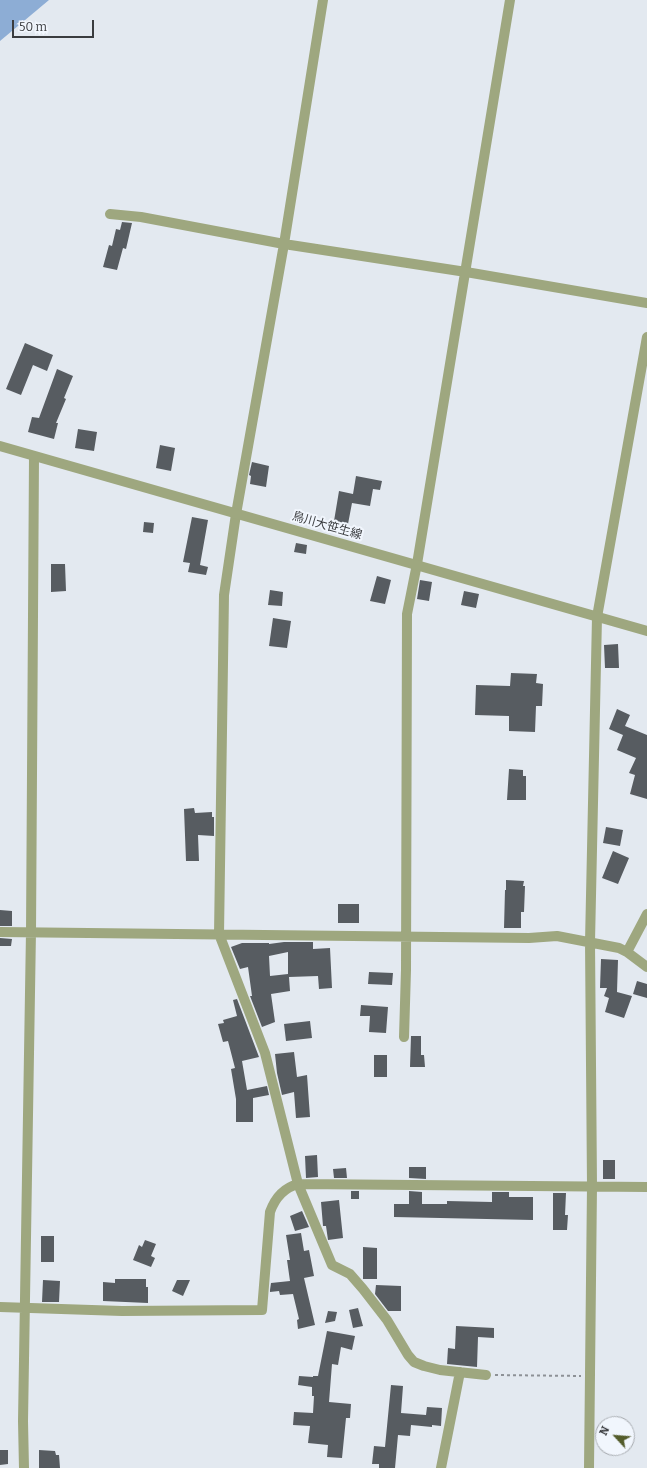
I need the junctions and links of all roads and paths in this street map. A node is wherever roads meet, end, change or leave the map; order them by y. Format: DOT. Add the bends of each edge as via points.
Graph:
graph roads {
  1 [pos="324,0"];
  2 [pos="510,0"];
  3 [pos="110,214"];
  4 [pos="284,244"];
  5 [pos="466,272"];
  6 [pos="647,303"];
  7 [pos="647,337"];
  8 [pos="0,446"];
  9 [pos="34,457"];
  10 [pos="236,514"];
  11 [pos="417,564"];
  12 [pos="597,617"];
  13 [pos="647,631"];
  14 [pos="647,914"];
  15 [pos="31,931"];
  16 [pos="0,932"];
  17 [pos="219,934"];
  18 [pos="407,936"];
  19 [pos="590,942"];
  20 [pos="627,952"];
  21 [pos="647,967"];
  22 [pos="404,1037"];
  23 [pos="298,1184"];
  24 [pos="592,1186"];
  25 [pos="647,1187"];
  26 [pos="0,1307"];
  27 [pos="26,1307"];
  28 [pos="460,1372"];
  29 [pos="486,1375"];
  30 [pos="590,1376"];
  31 [pos="24,1468"];
  32 [pos="441,1468"];
  33 [pos="589,1468"];
  1 -- 4 [label="street"];
  2 -- 5 [label="street"];
  3 -- 4 [label="street" via="141,217"];
  4 -- 5 [label="street"];
  4 -- 10 [label="street"];
  5 -- 6 [label="street"];
  5 -- 11 [label="street"];
  7 -- 12 [label="street"];
  8 -- 9 [label="street, 鳥川大笹生線"];
  9 -- 10 [label="street, 鳥川大笹生線"];
  9 -- 15 [label="street"];
  10 -- 11 [label="street, 鳥川大笹生線"];
  10 -- 17 [label="street" via="224,595"];
  11 -- 12 [label="street, 鳥川大笹生線"];
  11 -- 18 [label="street" via="407,614"];
  12 -- 13 [label="street, 鳥川大笹生線"];
  12 -- 19 [label="street"];
  14 -- 20 [label="street"];
  15 -- 16 [label="street"];
  15 -- 17 [label="street"];
  15 -- 27 [label="street"];
  17 -- 18 [label="street"];
  17 -- 23 [label="street" via="265,1053"];
  18 -- 19 [label="street" via="553,936"];
  18 -- 22 [label="street"];
  19 -- 20 [label="street"];
  19 -- 24 [label="street"];
  20 -- 21 [label="street"];
  23 -- 24 [label="street"];
  23 -- 27 [label="street" via="280,1193 270,1212 262,1310 122,1311"];
  23 -- 28 [label="street" via="332,1265 350,1274 363,1288 414,1362 440,1370"];
  24 -- 25 [label="street"];
  24 -- 30 [label="street"];
  26 -- 27 [label="street"];
  27 -- 31 [label="street"];
  28 -- 29 [label="street"];
  28 -- 32 [label="street"];
  29 -- 30 [label="path"];
  30 -- 33 [label="street"];
}
